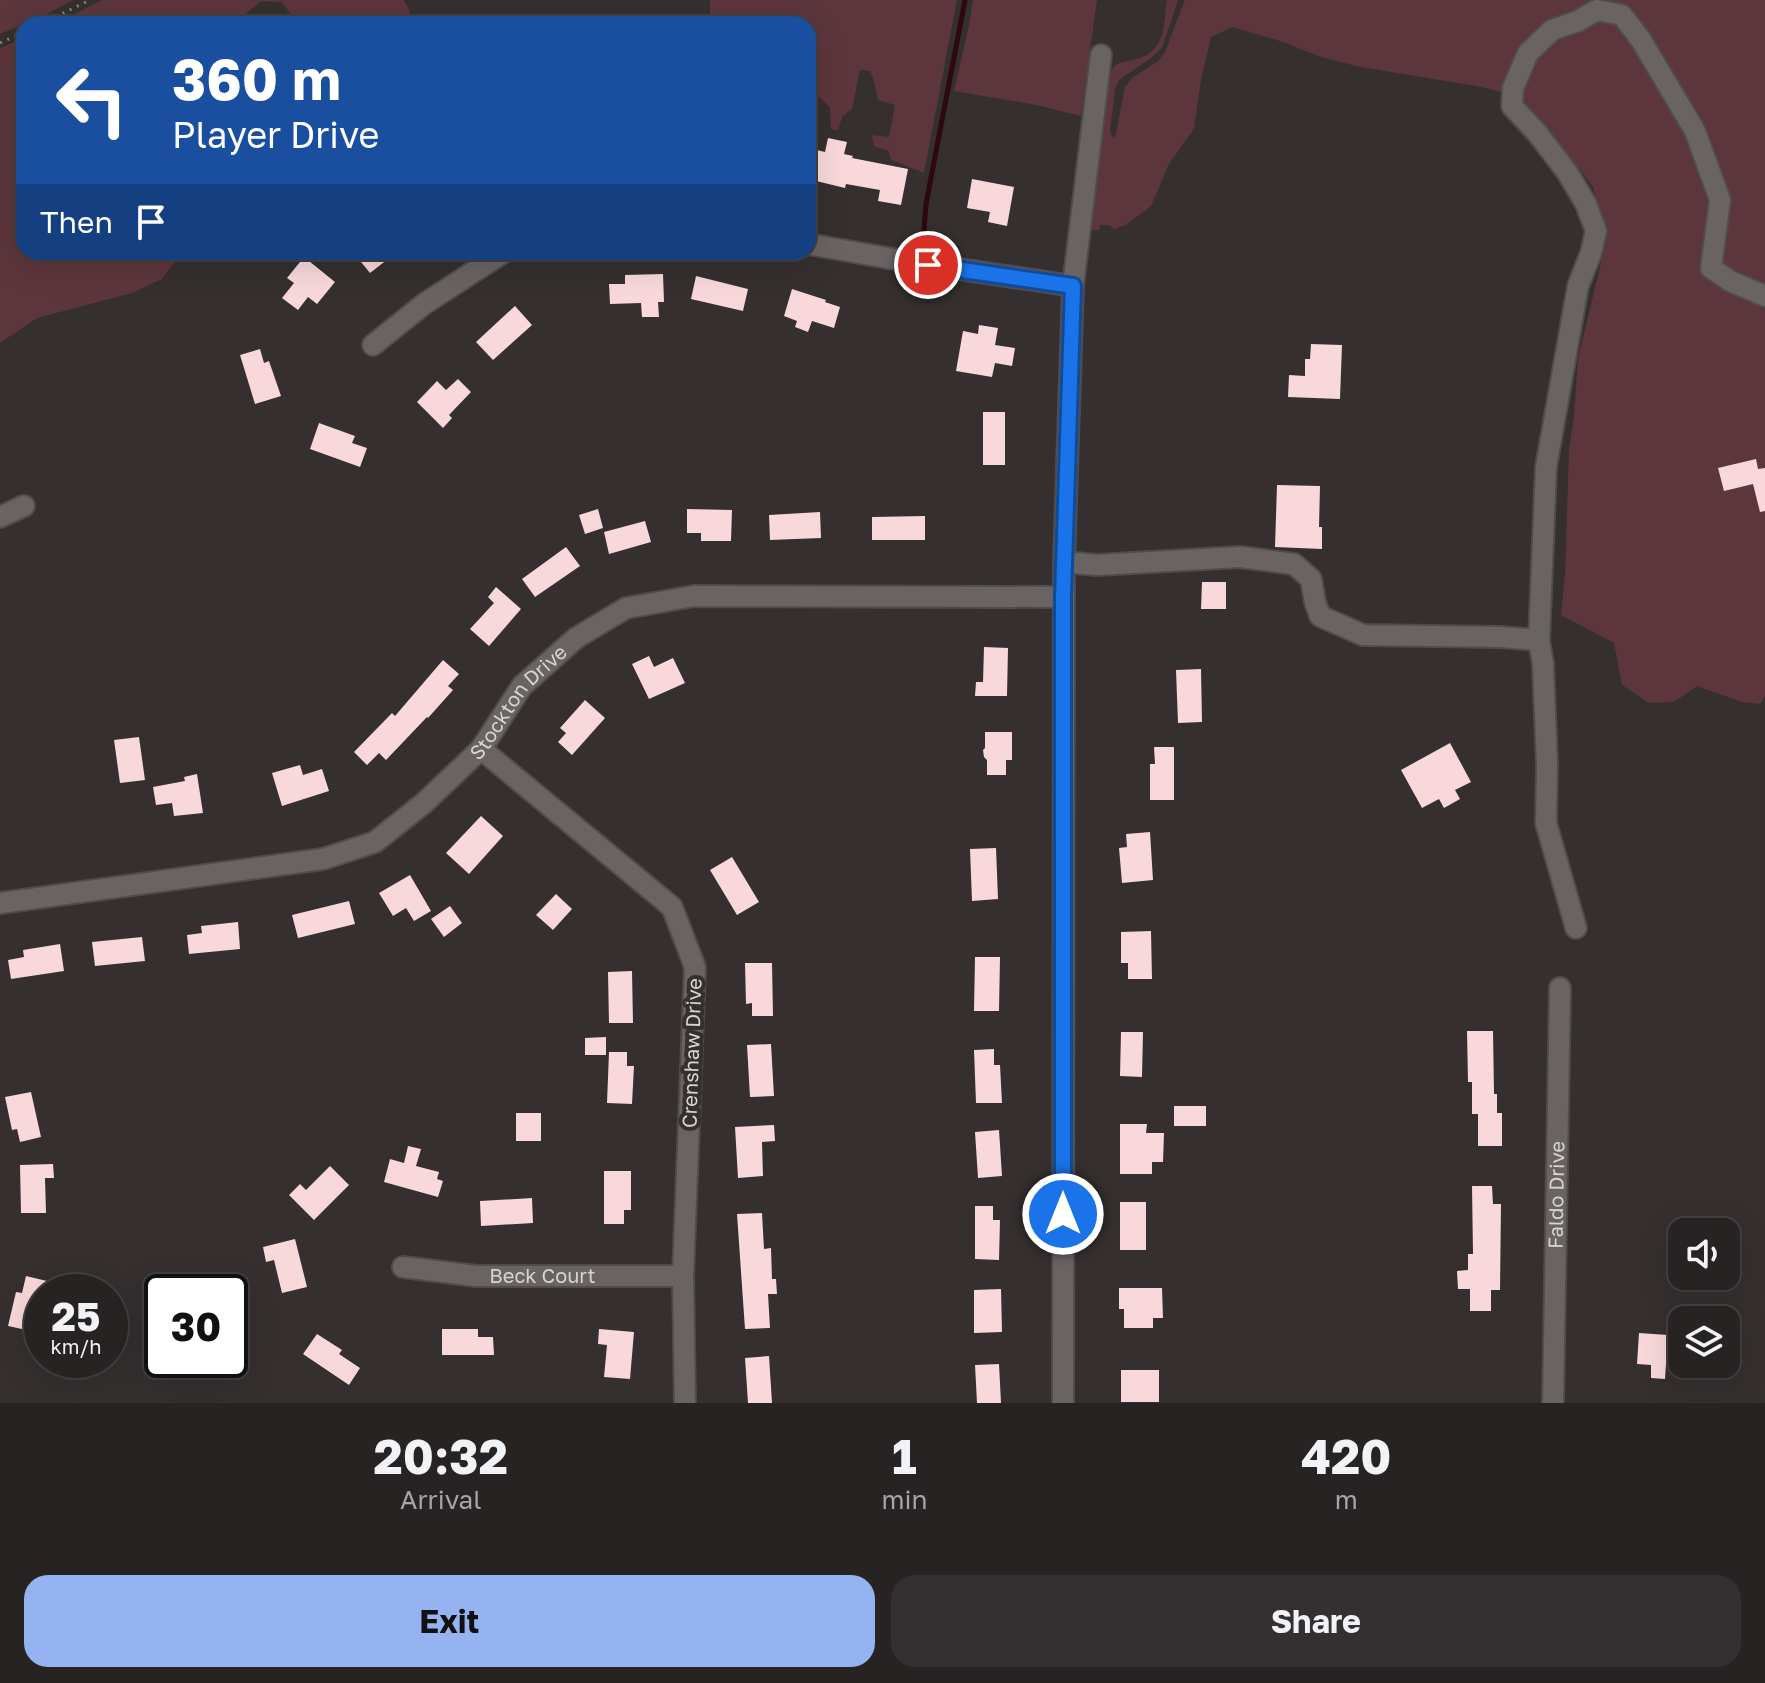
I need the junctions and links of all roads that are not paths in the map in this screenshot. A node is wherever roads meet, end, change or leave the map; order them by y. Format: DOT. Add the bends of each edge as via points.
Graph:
graph roads {
  1 [pos="1101,55"];
  2 [pos="816,245"];
  3 [pos="492,260"];
  4 [pos="1073,286"];
  5 [pos="1765,296"];
  6 [pos="373,345"];
  7 [pos="24,506"];
  8 [pos="0,517"];
  9 [pos="1064,562"];
  10 [pos="1063,597"];
  11 [pos="1539,640"];
  12 [pos="481,749"];
  13 [pos="0,903"];
  14 [pos="1576,928"];
  15 [pos="1560,988"];
  16 [pos="403,1267"];
  17 [pos="683,1276"];
  18 [pos="685,1403"];
  19 [pos="1063,1403"];
  20 [pos="1553,1403"];
  1 -- 4 [label="street"];
  2 -- 4 [label="street"];
  3 -- 6 [label="street"];
  4 -- 9 [label="street"];
  5 -- 11 [label="street" via="1711,268 1720,200 1695,131 1622,15 1597,10 1552,30 1528,53 1513,88 1512,106 1567,172 1596,231 1578,286 1546,467"];
  7 -- 8 [label="street"];
  9 -- 10 [label="street"];
  9 -- 11 [label="street" via="1240,557 1294,564 1311,579 1320,616 1363,635"];
  10 -- 12 [label="street, Stockton Drive" via="694,596 626,608 576,638 522,686"];
  10 -- 19 [label="street"];
  11 -- 14 [label="street" via="1546,823"];
  12 -- 13 [label="street, Stockton Drive" via="375,842 323,859"];
  12 -- 17 [label="street, Crenshaw Drive" via="672,907 695,967"];
  15 -- 20 [label="street, Faldo Drive"];
  16 -- 17 [label="street, Beck Court" via="476,1276"];
  17 -- 18 [label="street, Crenshaw Drive"];
}
